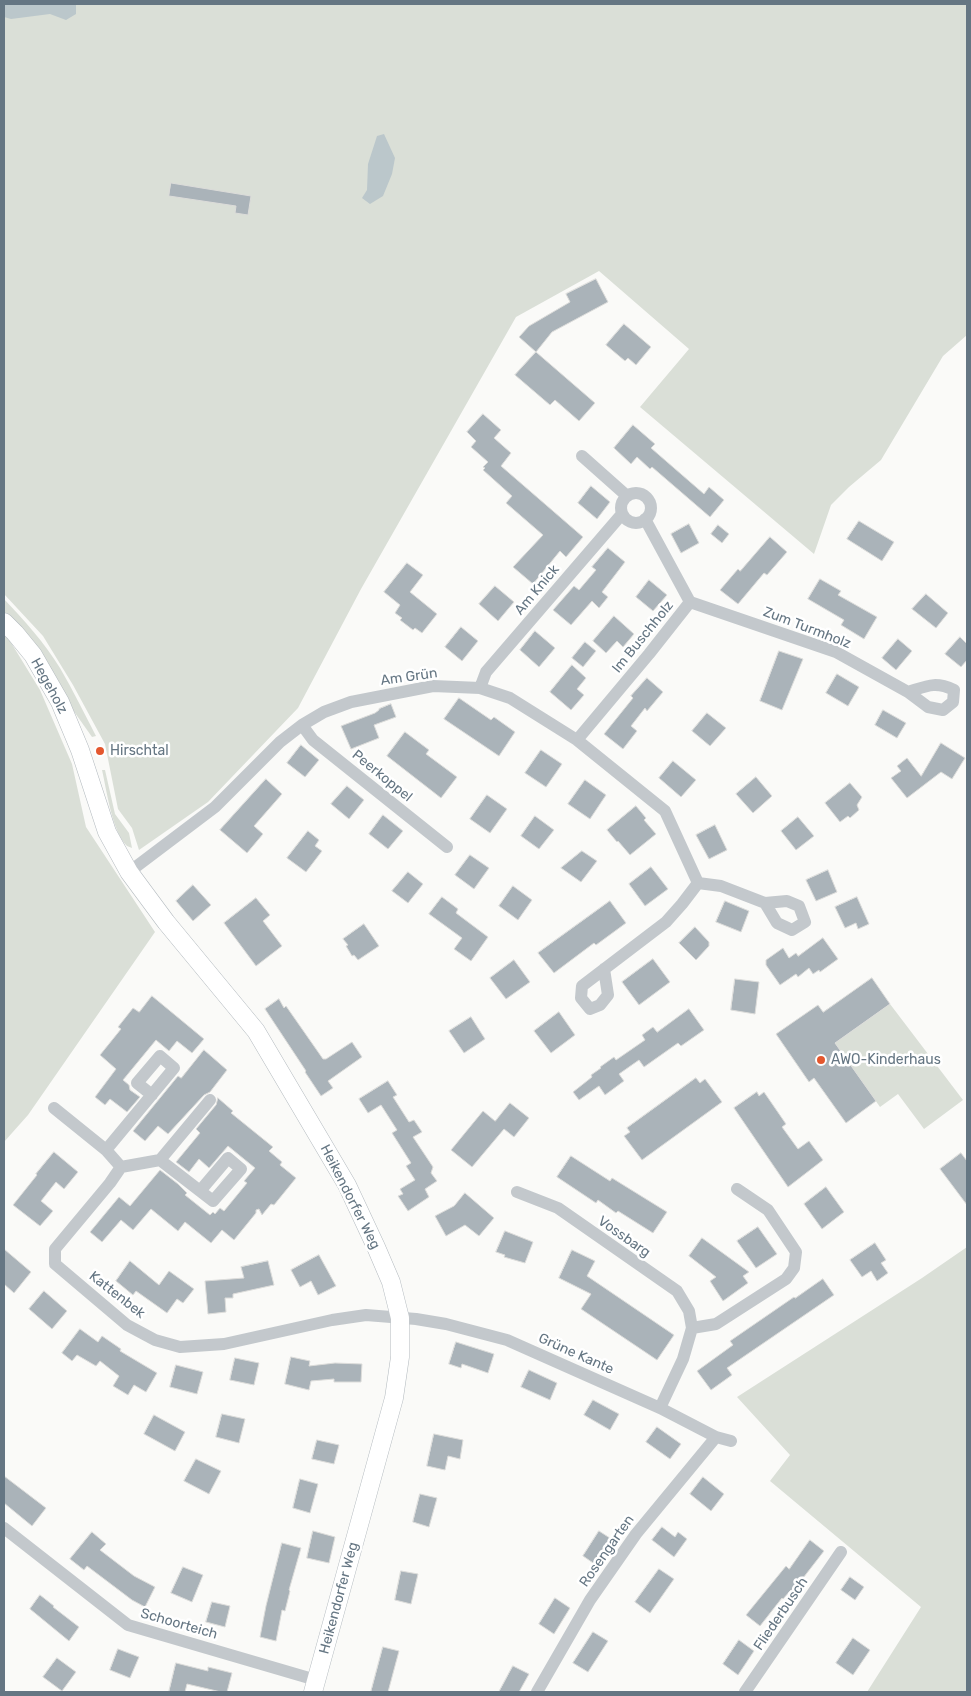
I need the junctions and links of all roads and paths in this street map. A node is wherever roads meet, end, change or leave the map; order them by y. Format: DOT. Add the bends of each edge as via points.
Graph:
graph roads {
  1 [pos="582,456"];
  2 [pos="627,496"];
  3 [pos="622,514"];
  4 [pos="645,520"];
  5 [pos="690,602"];
  6 [pos="4,622"];
  7 [pos="480,688"];
  8 [pos="908,692"];
  9 [pos="302,725"];
  10 [pos="577,740"];
  11 [pos="83,758"];
  12 [pos="447,847"];
  13 [pos="129,872"];
  14 [pos="698,883"];
  15 [pos="765,904"];
  16 [pos="604,969"];
  17 [pos="152,1095"];
  18 [pos="210,1100"];
  19 [pos="54,1108"];
  20 [pos="106,1150"];
  21 [pos="160,1160"];
  22 [pos="121,1167"];
  23 [pos="738,1189"];
  24 [pos="200,1191"];
  25 [pos="517,1192"];
  26 [pos="400,1318"];
  27 [pos="692,1328"];
  28 [pos="660,1408"];
  29 [pos="716,1437"];
  30 [pos="731,1441"];
  31 [pos="4,1528"];
  32 [pos="842,1552"];
  33 [pos="315,1686"];
  34 [pos="537,1692"];
  35 [pos="745,1692"];
  1 -- 2 [label="street"];
  2 -- 3 [label="street, Am Knick" via="622,501"];
  2 -- 4 [label="street" via="639,493 650,501 650,514"];
  3 -- 4 [label="street" via="632,522"];
  3 -- 7 [label="street, Am Knick" via="486,672"];
  4 -- 5 [label="street, Im Buschholz"];
  5 -- 8 [label="street, Zum Turmholz" via="836,652"];
  5 -- 10 [label="street, Im Buschholz"];
  6 -- 11 [label="street, Hegeholz" via="32,656 60,702"];
  7 -- 9 [label="street, Am Grün" via="433,686 394,693 351,702"];
  7 -- 10 [label="street, Am Grün" via="510,698"];
  9 -- 12 [label="street, Peerkoppel" via="313,740"];
  9 -- 13 [label="street, Am Grün" via="280,742 214,807"];
  10 -- 14 [label="street, Am Grün" via="665,811"];
  11 -- 13 [label="street, Heikendorfer Weg" via="106,832"];
  13 -- 26 [label="street, Heikendorfer Weg" via="256,1030 347,1185 391,1282"];
  14 -- 15 [label="street" via="721,886"];
  14 -- 16 [label="street" via="666,922"];
  17 -- 20 [label="street"];
  18 -- 21 [label="street"];
  19 -- 20 [label="street"];
  20 -- 22 [label="street"];
  21 -- 22 [label="street"];
  21 -- 24 [label="street"];
  22 -- 26 [label="street, Kattenbek" via="55,1249 55,1264 127,1325 155,1340 180,1347 224,1344 366,1315"];
  23 -- 27 [label="street" via="768,1210 796,1252 794,1268 786,1279 716,1324"];
  25 -- 27 [label="street, Vossbarg" via="558,1208 677,1290 689,1311"];
  26 -- 28 [label="street, Grüne Kante" via="446,1324 507,1340"];
  26 -- 33 [label="street, Heikendorfer Weg" via="400,1357 394,1398"];
  27 -- 28 [label="street" via="683,1359"];
  28 -- 29 [label="street, Grüne Kante"];
  29 -- 30 [label="street, Grüne Kante"];
  29 -- 34 [label="street, Rosengarten" via="636,1534 590,1600"];
  31 -- 33 [label="street, Schoorteich" via="128,1625"];
  32 -- 35 [label="street, Fliederbusch"];
}
